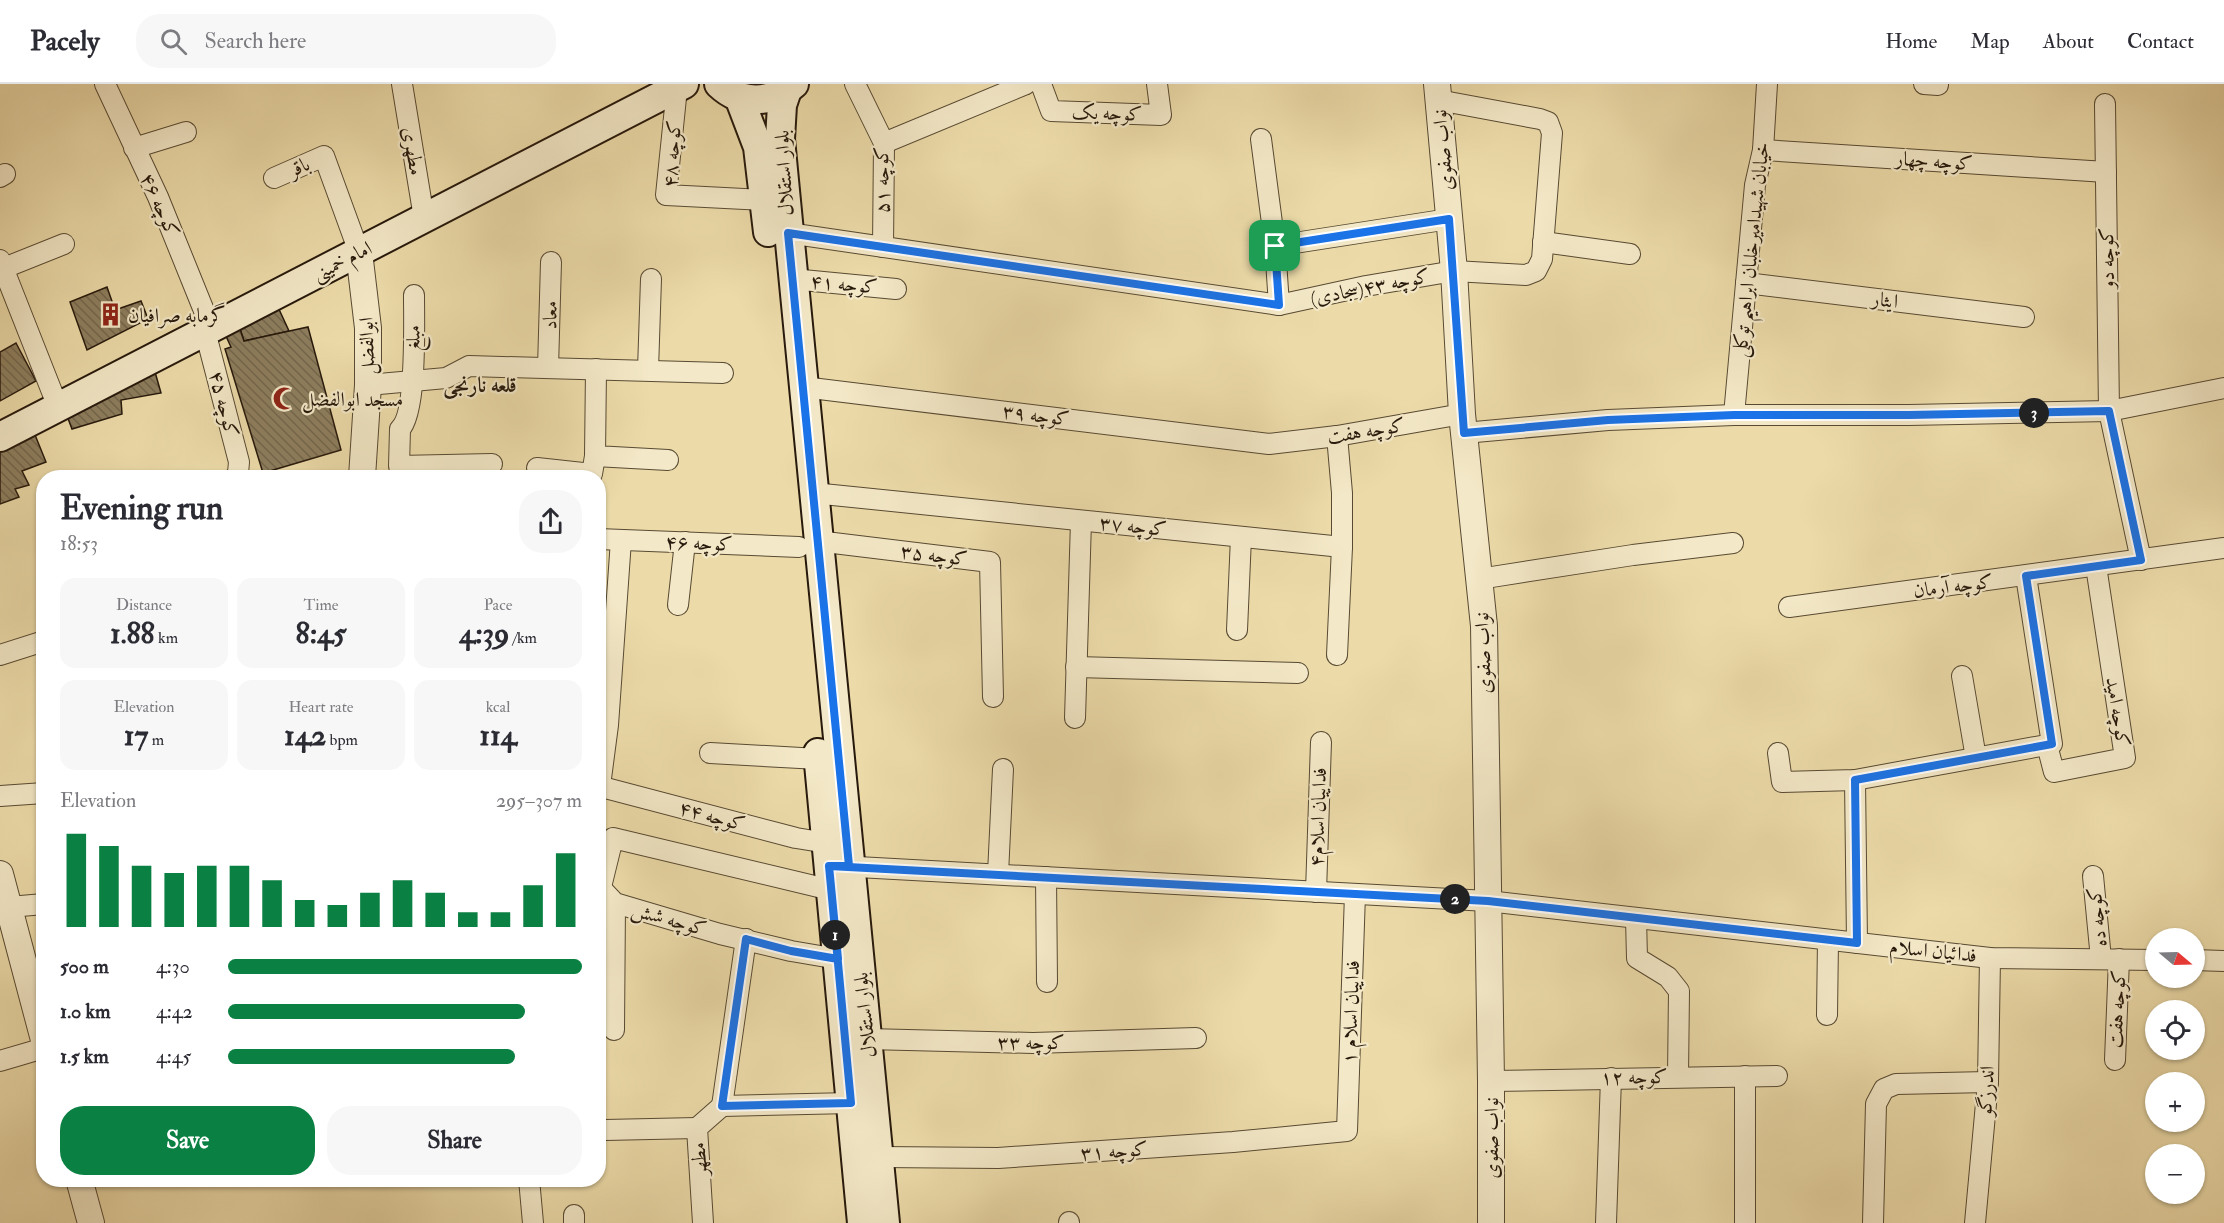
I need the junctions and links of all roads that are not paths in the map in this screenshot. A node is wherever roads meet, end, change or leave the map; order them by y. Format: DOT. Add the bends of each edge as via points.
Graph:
graph roads {
  1 [pos="105,84"];
  2 [pos="402,84"];
  3 [pos="855,84"];
  4 [pos="1026,84"];
  5 [pos="1041,84"];
  6 [pos="1157,84"];
  7 [pos="1767,84"];
  8 [pos="680,86"];
  9 [pos="791,87"];
  10 [pos="729,91"];
  11 [pos="1437,92"];
  12 [pos="2105,104"];
  13 [pos="186,132"];
  14 [pos="1261,138"];
  15 [pos="885,143"];
  16 [pos="134,148"];
  17 [pos="1763,150"];
  18 [pos="2106,172"];
  19 [pos="274,178"];
  20 [pos="765,200"];
  21 [pos="424,218"];
  22 [pos="1449,219"];
  23 [pos="788,233"];
  24 [pos="1543,242"];
  25 [pos="64,244"];
  26 [pos="1275,246"];
  27 [pos="883,247"];
  28 [pos="359,252"];
  29 [pos="1629,254"];
  30 [pos="551,262"];
  31 [pos="2,264"];
  32 [pos="1454,271"];
  33 [pos="651,279"];
  34 [pos="792,279"];
  35 [pos="1746,283"];
  36 [pos="896,289"];
  37 [pos="414,295"];
  38 [pos="1279,305"];
  39 [pos="2024,317"];
  40 [pos="208,330"];
  41 [pos="548,368"];
  42 [pos="596,369"];
  43 [pos="648,370"];
  44 [pos="723,373"];
  45 [pos="412,381"];
  46 [pos="368,385"];
  47 [pos="803,387"];
  48 [pos="2224,387"];
  49 [pos="58,407"];
  50 [pos="2109,411"];
  51 [pos="1734,415"];
  52 [pos="1463,424"];
  53 [pos="1336,436"];
  54 [pos="0,437"];
  55 [pos="1269,444"];
  56 [pos="595,456"];
  57 [pos="668,460"];
  58 [pos="492,464"];
  59 [pos="537,468"];
  60 [pos="238,470"];
  61 [pos="362,470"];
  62 [pos="555,470"];
  63 [pos="593,470"];
  64 [pos="813,493"];
  65 [pos="1081,521"];
  66 [pos="1241,537"];
  67 [pos="606,539"];
  68 [pos="621,540"];
  69 [pos="685,542"];
  70 [pos="1734,543"];
  71 [pos="808,544"];
  72 [pos="1342,548"];
  73 [pos="2224,548"];
  74 [pos="2141,560"];
  75 [pos="2096,566"];
  76 [pos="2026,576"];
  77 [pos="1479,579"];
  78 [pos="678,605"];
  79 [pos="1788,607"];
  80 [pos="1237,630"];
  81 [pos="36,643"];
  82 [pos="0,655"];
  83 [pos="1337,655"];
  84 [pos="1076,668"];
  85 [pos="1298,673"];
  86 [pos="1962,676"];
  87 [pos="993,697"];
  88 [pos="1075,718"];
  89 [pos="606,739"];
  90 [pos="1321,742"];
  91 [pos="2047,744"];
  92 [pos="710,753"];
  93 [pos="1778,753"];
  94 [pos="1976,758"];
  95 [pos="819,759"];
  96 [pos="1003,769"];
  97 [pos="1855,780"];
  98 [pos="606,788"];
  99 [pos="36,794"];
  100 [pos="0,796"];
  101 [pos="606,864"];
  102 [pos="834,866"];
  103 [pos="0,874"];
  104 [pos="998,874"];
  105 [pos="2093,876"];
  106 [pos="1046,877"];
  107 [pos="1316,892"];
  108 [pos="606,893"];
  109 [pos="1355,894"];
  110 [pos="1488,901"];
  111 [pos="615,903"];
  112 [pos="36,905"];
  113 [pos="9,907"];
  114 [pos="1636,918"];
  115 [pos="746,939"];
  116 [pos="1828,940"];
  117 [pos="1857,943"];
  118 [pos="1990,958"];
  119 [pos="838,959"];
  120 [pos="2110,959"];
  121 [pos="2145,960"];
  122 [pos="2205,960"];
  123 [pos="2224,961"];
  124 [pos="1047,982"];
  125 [pos="36,1009"];
  126 [pos="1827,1015"];
  127 [pos="614,1030"];
  128 [pos="1196,1038"];
  129 [pos="867,1039"];
  130 [pos="36,1040"];
  131 [pos="2115,1059"];
  132 [pos="0,1061"];
  133 [pos="1678,1076"];
  134 [pos="1745,1076"];
  135 [pos="1778,1076"];
  136 [pos="1611,1078"];
  137 [pos="1491,1080"];
  138 [pos="1988,1082"];
  139 [pos="851,1103"];
  140 [pos="722,1106"];
  141 [pos="697,1128"];
  142 [pos="606,1130"];
  143 [pos="1347,1131"];
  144 [pos="880,1156"];
  145 [pos="86,1187"];
  146 [pos="530,1187"];
  147 [pos="1745,1222"];
  148 [pos="91,1223"];
  149 [pos="533,1223"];
  150 [pos="703,1223"];
  151 [pos="862,1223"];
  152 [pos="885,1223"];
  153 [pos="1491,1223"];
  154 [pos="1606,1223"];
  155 [pos="1872,1223"];
  156 [pos="1975,1223"];
  1 -- 16 [label="street, کوچه ۴۶"];
  2 -- 21 [label="street, مطهری"];
  3 -- 15 [label="street, کوچه ۵۱"];
  4 -- 15 [label="street"];
  5 -- 6 [label="street, کوچه یک" via="1051,111 1161,115"];
  7 -- 17 [label="street, خیابان شهیدامیرخلبان ابراهیم توکلی"];
  8 -- 20 [label="street, کوچه ۴۸" via="666,195"];
  8 -- 21 [label="main road, امام خمینی"];
  9 -- 10 [label="main road" via="772,98 755,100"];
  9 -- 23 [label="main road, بلوار استقلال" via="782,105 780,139"];
  10 -- 20 [label="main road, بلوار استقلال" via="758,147"];
  11 -- 22 [label="street, نواب صفوی"];
  11 -- 24 [label="street" via="1548,122 1552,133"];
  12 -- 18 [label="street, کوچه دو"];
  13 -- 16 [label="street"];
  14 -- 26 [label="street"];
  15 -- 27 [label="street, کوچه ۵۱"];
  16 -- 40 [label="street, کوچه ۴۶" via="158,197"];
  17 -- 18 [label="street, کوچه چهار"];
  17 -- 35 [label="street, خیابان شهیدامیرخلبان ابراهیم توکلی" via="1755,185"];
  18 -- 50 [label="street, کوچه دو"];
  19 -- 28 [label="street, باقر" via="324,156"];
  20 -- 71 [label="main road, بلوار استقلال"];
  21 -- 28 [label="main road, امام خمینی"];
  22 -- 26 [label="street"];
  22 -- 32 [label="street, نواب صفوی"];
  23 -- 27 [label="street, کوچه ۴۳(سجادی)"];
  23 -- 34 [label="main road, بلوار استقلال"];
  24 -- 29 [label="street"];
  24 -- 32 [label="street, کوچه ۴۳(سجادی)" via="1542,260 1536,271 1526,275"];
  25 -- 31 [label="street"];
  26 -- 38 [label="street"];
  27 -- 38 [label="street, کوچه ۴۳(سجادی)"];
  28 -- 40 [label="main road, امام خمینی"];
  28 -- 46 [label="street, ابوالفضل" via="368,328"];
  30 -- 41 [label="street, معاد"];
  31 -- 49 [label="street"];
  32 -- 38 [label="street, کوچه ۴۳(سجادی)"];
  32 -- 52 [label="street, نواب صفوی"];
  33 -- 43 [label="street"];
  34 -- 36 [label="street, کوچه ۴۱"];
  34 -- 47 [label="main road, بلوار استقلال"];
  35 -- 39 [label="street, ایثار"];
  35 -- 51 [label="street, خیابان شهیدامیرخلبان ابراهیم توکلی"];
  37 -- 45 [label="street, مبلغ"];
  40 -- 49 [label="main road, امام خمینی"];
  40 -- 60 [label="street, کوچه ۴۵"];
  41 -- 42 [label="street"];
  41 -- 45 [label="street" via="469,366 446,378"];
  42 -- 43 [label="street"];
  42 -- 56 [label="street"];
  43 -- 44 [label="street"];
  45 -- 46 [label="street"];
  45 -- 58 [label="street, مبلغ" via="405,424 400,429 399,466"];
  46 -- 61 [label="street, ابوالفضل"];
  47 -- 55 [label="street, کوچه ۳۹"];
  47 -- 64 [label="main road, بلوار استقلال"];
  48 -- 50 [label="street, کوچه هفت"];
  49 -- 54 [label="main road, امام خمینی"];
  50 -- 51 [label="street, کوچه هفت"];
  50 -- 74 [label="street, کوچه دو"];
  51 -- 52 [label="street, کوچه هفت"];
  52 -- 53 [label="street, کوچه هفت"];
  52 -- 77 [label="street, نواب صفوی"];
  53 -- 55 [label="street, کوچه هفت"];
  53 -- 72 [label="street"];
  56 -- 57 [label="street"];
  56 -- 63 [label="street"];
  59 -- 62 [label="street"];
  64 -- 65 [label="street, کوچه ۳۷"];
  64 -- 71 [label="main road, بلوار استقلال"];
  65 -- 66 [label="street, کوچه ۳۷"];
  65 -- 84 [label="street"];
  66 -- 72 [label="street, کوچه ۳۷"];
  66 -- 80 [label="street"];
  67 -- 68 [label="street, کوچه ۴۶"];
  68 -- 69 [label="street, کوچه ۴۶"];
  68 -- 89 [label="street"];
  69 -- 71 [label="street, کوچه ۴۶"];
  69 -- 78 [label="street"];
  70 -- 77 [label="street"];
  71 -- 87 [label="street, کوچه ۳۵" via="990,562"];
  71 -- 95 [label="main road, بلوار استقلال"];
  71 -- 102 [label="main road, بلوار استقلال"];
  72 -- 83 [label="street"];
  73 -- 74 [label="street, کوچه آرمان"];
  74 -- 75 [label="street, کوچه آرمان"];
  75 -- 76 [label="street, کوچه آرمان"];
  75 -- 91 [label="street, کوچه امید" via="2126,758 2054,772"];
  76 -- 79 [label="street, کوچه آرمان"];
  76 -- 91 [label="street" via="2052,744"];
  77 -- 110 [label="street, نواب صفوی" via="1484,626"];
  81 -- 82 [label="street"];
  84 -- 85 [label="street"];
  84 -- 88 [label="street"];
  86 -- 94 [label="street"];
  90 -- 107 [label="street, فداییان اسلام۴"];
  91 -- 94 [label="street"];
  92 -- 95 [label="street"];
  93 -- 97 [label="street" via="1782,782"];
  94 -- 97 [label="street"];
  95 -- 102 [label="main road, بلوار استقلال"];
  96 -- 104 [label="street"];
  97 -- 117 [label="street"];
  98 -- 102 [label="street, کوچه ۴۴" via="796,838"];
  99 -- 100 [label="street"];
  101 -- 102 [label="street" via="613,838"];
  102 -- 104 [label="street, فدائیان اسلام"];
  102 -- 119 [label="main road, بلوار استقلال"];
  102 -- 129 [label="main road, بلوار استقلال"];
  103 -- 113 [label="street"];
  104 -- 106 [label="street, فدائیان اسلام"];
  105 -- 120 [label="street, کوچه ده"];
  106 -- 107 [label="street, فدائیان اسلام"];
  106 -- 124 [label="street"];
  107 -- 109 [label="street, فدائیان اسلام"];
  108 -- 111 [label="street, کوچه شش"];
  109 -- 110 [label="street, فدائیان اسلام"];
  109 -- 143 [label="street, فداییان اسلام ۱"];
  110 -- 114 [label="street, فدائیان اسلام"];
  110 -- 137 [label="street, نواب صفوی"];
  111 -- 115 [label="street, کوچه شش"];
  111 -- 127 [label="street"];
  112 -- 113 [label="street"];
  113 -- 125 [label="street"];
  114 -- 116 [label="street, فدائیان اسلام"];
  114 -- 133 [label="street" via="1637,958 1668,977 1679,991"];
  115 -- 119 [label="street, کوچه شش"];
  115 -- 140 [label="street"];
  116 -- 117 [label="street, فدائیان اسلام"];
  116 -- 126 [label="street"];
  117 -- 118 [label="street, فدائیان اسلام"];
  118 -- 120 [label="street, فدائیان اسلام"];
  118 -- 138 [label="street, اندرزگو"];
  119 -- 139 [label="main road, بلوار استقلال"];
  120 -- 121 [label="street, فدائیان اسلام"];
  120 -- 131 [label="street, کوچه هفت"];
  122 -- 123 [label="street"];
  128 -- 129 [label="street, کوچه ۳۳" via="1033,1043"];
  129 -- 144 [label="main road, بلوار استقلال"];
  130 -- 132 [label="street"];
  133 -- 134 [label="street, کوچه ۱۲"];
  133 -- 136 [label="street, کوچه ۱۲"];
  134 -- 135 [label="street, کوچه ۱۲"];
  134 -- 147 [label="street"];
  136 -- 137 [label="street, کوچه ۱۲"];
  136 -- 154 [label="street"];
  137 -- 153 [label="street, نواب صفوی"];
  138 -- 155 [label="street" via="1896,1084 1884,1089 1876,1104"];
  138 -- 156 [label="street, اندرزگو"];
  139 -- 140 [label="street"];
  139 -- 151 [label="main road, بلوار استقلال"];
  140 -- 141 [label="street, مطهر"];
  141 -- 142 [label="street"];
  141 -- 150 [label="street, مطهر"];
  143 -- 144 [label="street, کوچه ۳۱" via="998,1158"];
  144 -- 152 [label="main road, بلوار استقلال"];
  145 -- 148 [label="street"];
  146 -- 149 [label="street"];
}
